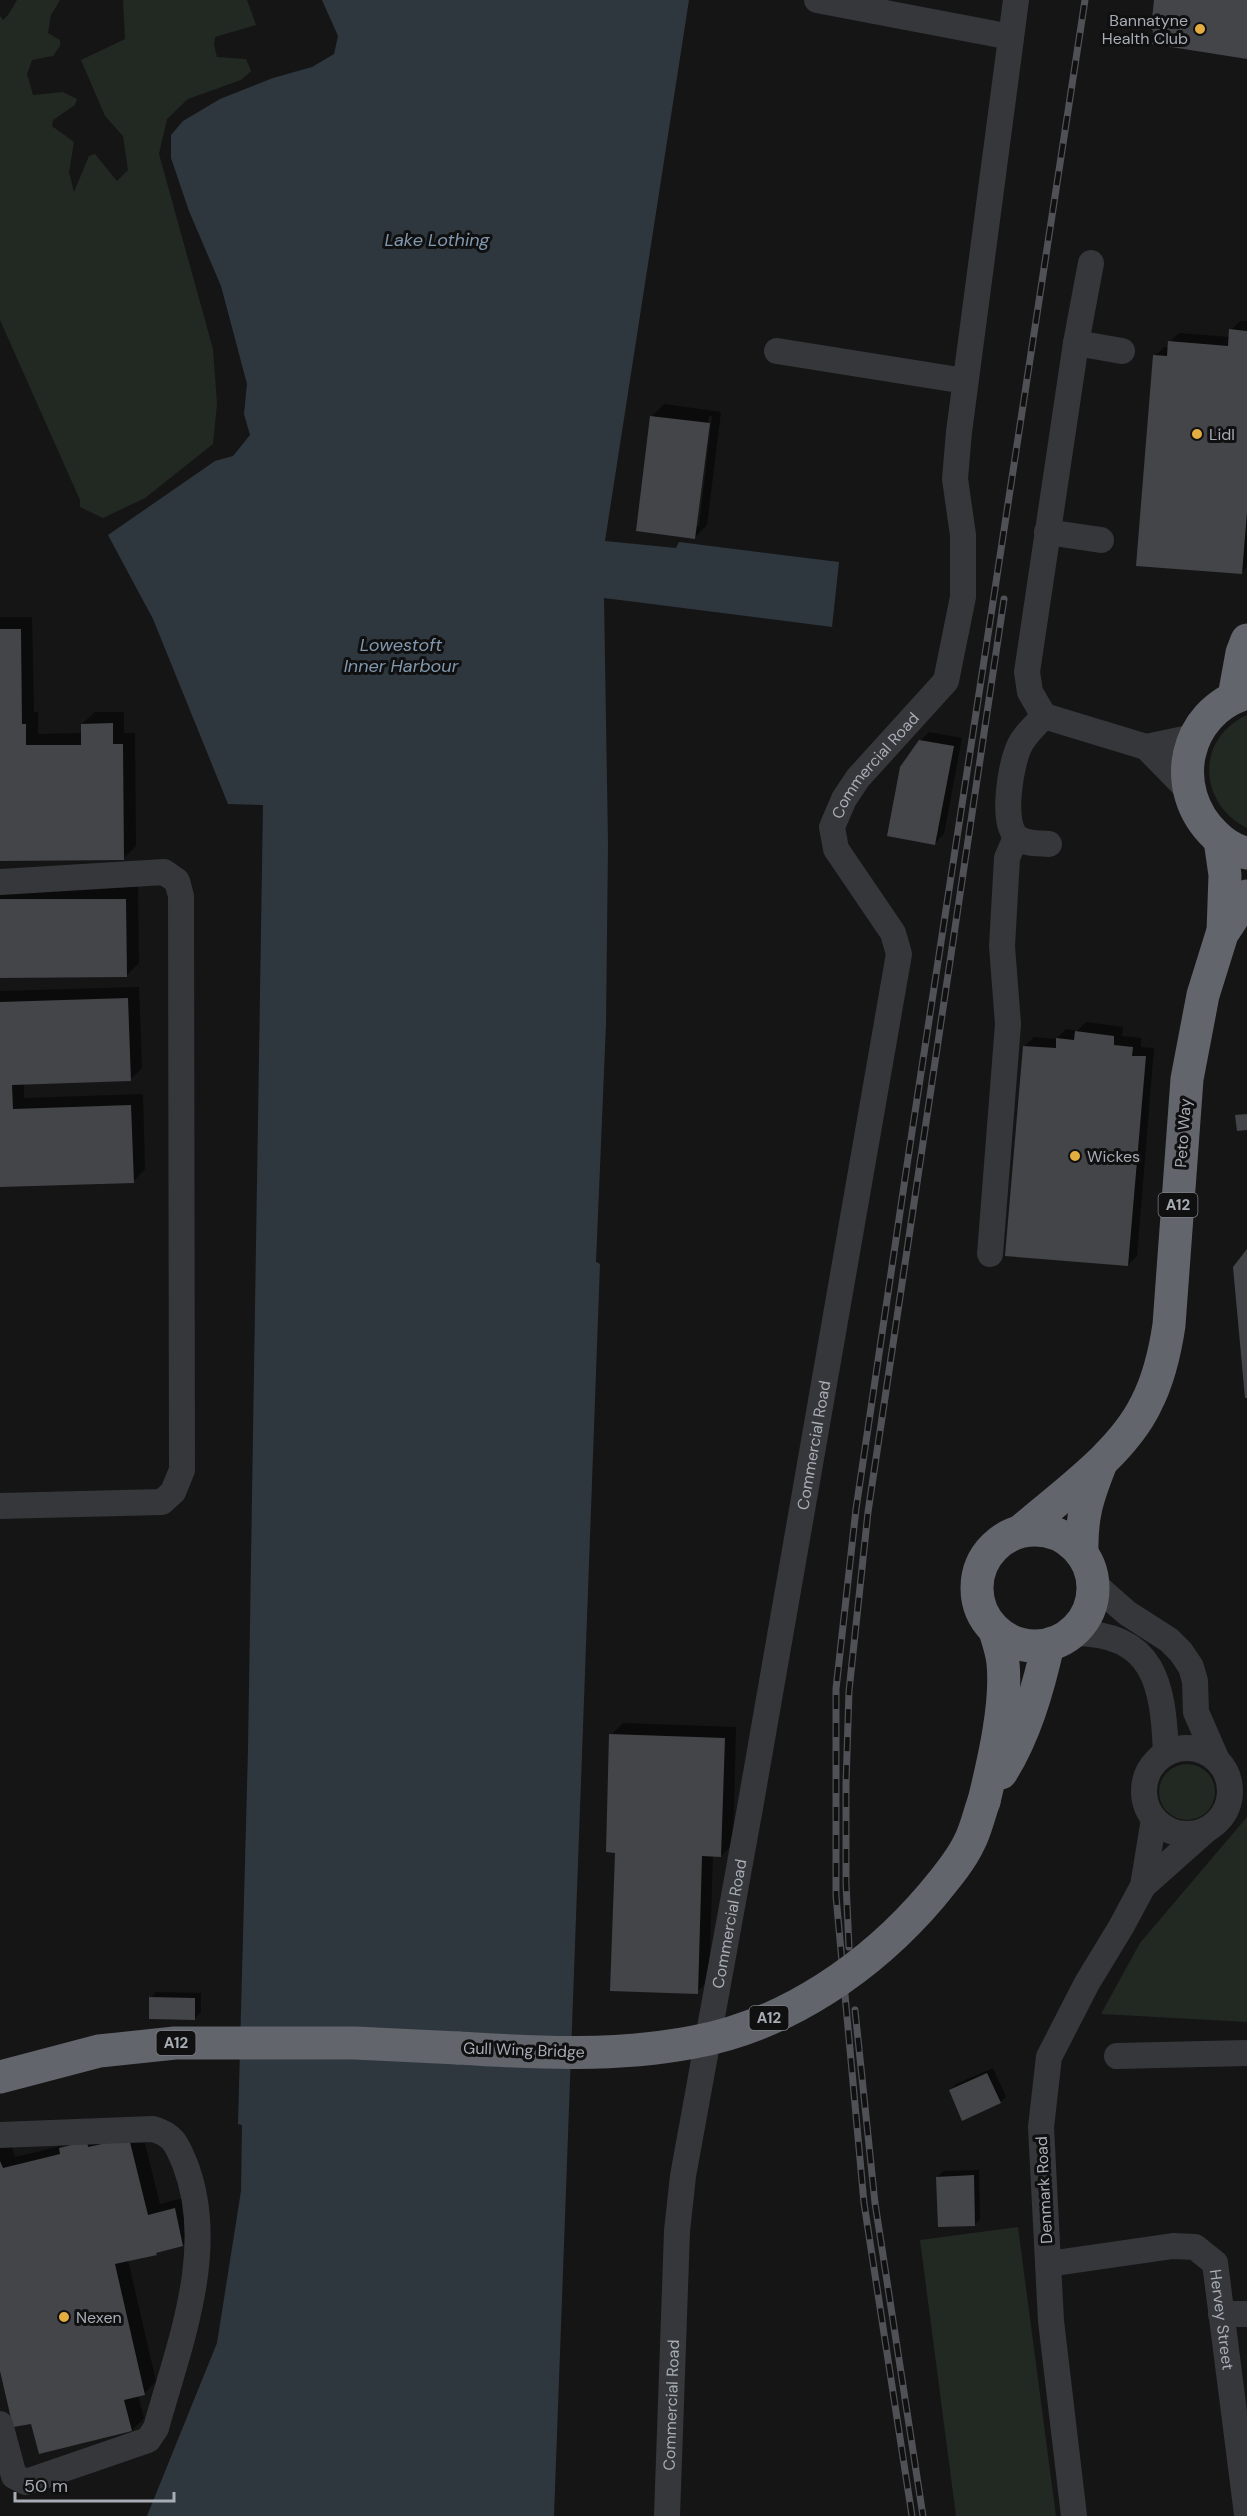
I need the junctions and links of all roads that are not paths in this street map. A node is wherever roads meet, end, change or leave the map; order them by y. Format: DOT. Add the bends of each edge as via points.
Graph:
graph roads {
  1 [pos="817,0"];
  2 [pos="1016,0"];
  3 [pos="1011,37"];
  4 [pos="1091,263"];
  5 [pos="1076,343"];
  6 [pos="777,351"];
  7 [pos="1122,351"];
  8 [pos="965,381"];
  9 [pos="1047,532"];
  10 [pos="1101,540"];
  11 [pos="1247,640"];
  12 [pos="1240,695"];
  13 [pos="1044,716"];
  14 [pos="1194,737"];
  15 [pos="1146,747"];
  16 [pos="1188,790"];
  17 [pos="1016,837"];
  18 [pos="1049,844"];
  19 [pos="1234,847"];
  20 [pos="0,882"];
  21 [pos="1247,896"];
  22 [pos="1222,934"];
  23 [pos="990,1254"];
  24 [pos="1101,1461"];
  25 [pos="0,1506"];
  26 [pos="1021,1531"];
  27 [pos="1088,1568"];
  28 [pos="995,1631"];
  29 [pos="1060,1639"];
  30 [pos="1166,1753"];
  31 [pos="1216,1758"];
  32 [pos="1238,1781"];
  33 [pos="984,1800"];
  34 [pos="1154,1819"];
  35 [pos="1206,1830"];
  36 [pos="1143,1886"];
  37 [pos="1247,2053"];
  38 [pos="1117,2056"];
  39 [pos="0,2077"];
  40 [pos="0,2135"];
  41 [pos="1048,2264"];
  42 [pos="1221,2314"];
  43 [pos="1247,2314"];
  44 [pos="0,2424"];
  45 [pos="1242,2442"];
  46 [pos="1247,2514"];
  47 [pos="667,2516"];
  48 [pos="1074,2516"];
  1 -- 3 [label="street"];
  2 -- 3 [label="street, Commercial Road"];
  3 -- 8 [label="street, Commercial Road"];
  4 -- 5 [label="street"];
  5 -- 7 [label="street"];
  5 -- 9 [label="street"];
  6 -- 8 [label="street"];
  8 -- 47 [label="street, Commercial Road" via="955,479 963,536 963,597 946,681 858,778 832,827 836,849 893,933 899,954 683,2176 677,2231"];
  9 -- 10 [label="street"];
  9 -- 13 [label="street" via="1027,672 1030,692"];
  11 -- 12 [label="highway" via="1242,653"];
  12 -- 14 [label="highway" via="1210,714"];
  13 -- 15 [label="street"];
  13 -- 17 [label="street" via="1018,749 1007,805 1009,826"];
  14 -- 15 [label="street"];
  14 -- 16 [label="highway" via="1187,763"];
  15 -- 16 [label="street"];
  16 -- 19 [label="highway" via="1200,818"];
  17 -- 18 [label="street" via="1028,843"];
  17 -- 23 [label="street" via="1007,858 1002,946 1008,1024"];
  19 -- 22 [label="highway, Peto Way / A12" via="1225,875"];
  20 -- 25 [label="street" via="154,872 164,872 177,881 181,896 182,1216 182,1470 173,1492 162,1502"];
  21 -- 22 [label="highway, Peto Way / A12"];
  22 -- 24 [label="highway, Peto Way / A12" via="1203,995 1186,1079 1165,1352 1146,1406"];
  24 -- 26 [label="highway, Peto Way / A12"];
  24 -- 27 [label="highway, Peto Way / A12" via="1085,1503 1082,1531"];
  26 -- 27 [label="highway" via="1055,1533 1070,1542"];
  26 -- 28 [label="highway" via="1004,1538 981,1565 977,1600"];
  27 -- 29 [label="highway" via="1092,1601 1085,1619"];
  27 -- 31 [label="street" via="1127,1613 1181,1652 1191,1667 1196,1712"];
  28 -- 29 [label="highway" via="1010,1642 1029,1647"];
  28 -- 33 [label="highway, A12" via="1003,1662 1003,1691"];
  29 -- 30 [label="street" via="1099,1633 1126,1643 1141,1656 1156,1678"];
  29 -- 33 [label="highway, A12" via="1009,1761"];
  30 -- 31 [label="street" via="1183,1748 1201,1749"];
  30 -- 34 [label="street" via="1154,1762 1144,1791 1146,1806"];
  31 -- 32 [label="street"];
  32 -- 35 [label="street" via="1226,1811"];
  33 -- 39 [label="highway, Gull Wing Bridge / A12, bridge" via="969,1844 946,1877 913,1917 868,1958 810,1999 754,2025 694,2042 551,2054 356,2043 175,2043 99,2051"];
  34 -- 35 [label="street" via="1178,1833"];
  34 -- 36 [label="street, Denmark Road"];
  35 -- 36 [label="street, Denmark Road"];
  36 -- 41 [label="street, Denmark Road" via="1049,2057 1041,2127"];
  37 -- 38 [label="street"];
  40 -- 44 [label="street" via="153,2129 166,2133 178,2146 191,2180 198,2223 196,2268 186,2321 156,2428 148,2439 26,2482 14,2476"];
  41 -- 42 [label="street, Hervey Street" via="1173,2246 1195,2247 1215,2263"];
  41 -- 48 [label="street, Denmark Road"];
  42 -- 43 [label="street"];
  42 -- 45 [label="street, Hervey Street"];
  45 -- 46 [label="street, Hervey Street"];
}
